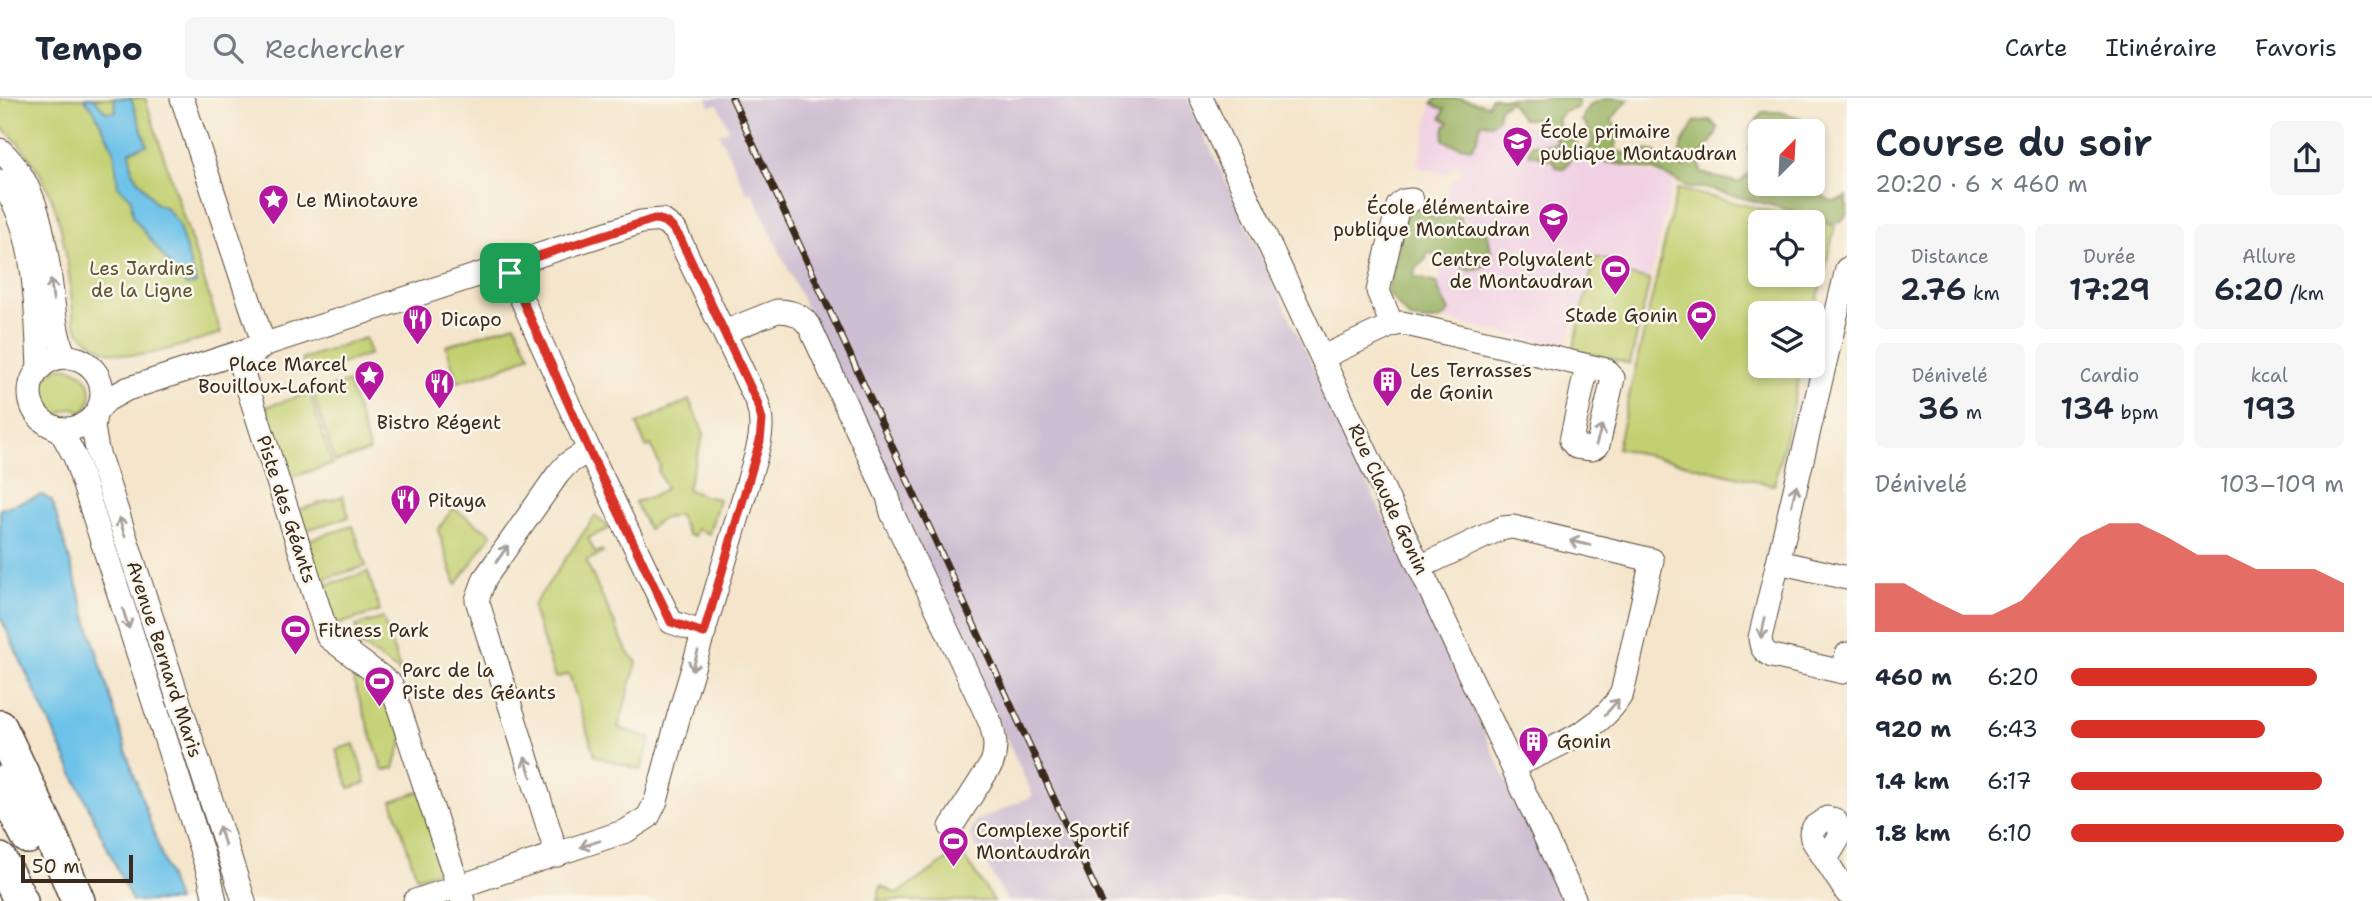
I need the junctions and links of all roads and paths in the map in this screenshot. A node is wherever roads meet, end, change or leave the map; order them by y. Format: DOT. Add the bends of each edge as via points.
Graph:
graph roads {
  1 [pos="182,98"];
  2 [pos="1201,98"];
  3 [pos="0,150"];
  4 [pos="0,181"];
  5 [pos="1412,200"];
  6 [pos="507,266"];
  7 [pos="1847,269"];
  8 [pos="1387,315"];
  9 [pos="724,332"];
  10 [pos="264,345"];
  11 [pos="1320,350"];
  12 [pos="65,356"];
  13 [pos="1587,366"];
  14 [pos="39,368"];
  15 [pos="95,370"];
  16 [pos="161,378"];
  17 [pos="97,411"];
  18 [pos="54,427"];
  19 [pos="589,450"];
  20 [pos="1779,562"];
  21 [pos="1420,567"];
  22 [pos="1847,578"];
  23 [pos="704,633"];
  24 [pos="1845,663"];
  25 [pos="0,727"];
  26 [pos="1513,766"];
  27 [pos="0,783"];
  28 [pos="951,827"];
  29 [pos="557,855"];
  30 [pos="0,860"];
  31 [pos="1827,861"];
  32 [pos="1847,893"];
  33 [pos="461,894"];
  34 [pos="21,901"];
  35 [pos="61,901"];
  36 [pos="78,901"];
  37 [pos="215,901"];
  38 [pos="244,901"];
  39 [pos="415,901"];
  40 [pos="1575,901"];
  1 -- 10 [label="street"];
  2 -- 11 [label="street, Rue Claude Gonin"];
  12 -- 3 [label="street, one-way" via="55,325 38,216 21,176"];
  4 -- 14 [label="street" via="14,202 25,238 35,298"];
  5 -- 8 [label="street" via="1398,206 1378,291"];
  6 -- 9 [label="street" via="662,220 675,230"];
  6 -- 10 [label="street"];
  6 -- 19 [label="street"];
  20 -- 7 [label="street, one-way"];
  8 -- 11 [label="street"];
  8 -- 13 [label="street" via="1402,323"];
  9 -- 23 [label="street" via="757,402 762,429"];
  9 -- 28 [label="street" via="785,311 806,321 888,497 991,724 992,763"];
  10 -- 16 [label="street"];
  10 -- 33 [label="street, Piste des Géants" via="246,359 242,370 328,636 391,684"];
  11 -- 21 [label="street, Rue Claude Gonin"];
  12 -- 14 [label="street"];
  12 -- 15 [label="street" via="82,360"];
  14 -- 18 [label="street" via="31,384 31,402 39,417"];
  15 -- 16 [label="street"];
  15 -- 17 [label="street" via="103,388"];
  16 -- 17 [label="street" via="127,389"];
  17 -- 18 [label="street" via="81,426"];
  38 -- 17 [label="street, Avenue Bernard Maris, one-way" via="97,450 93,428"];
  18 -- 37 [label="street, Avenue Bernard Maris, one-way" via="64,435 75,457"];
  19 -- 23 [label="street" via="671,622"];
  29 -- 19 [label="street, one-way" via="477,600 485,578 558,474"];
  20 -- 22 [label="street"];
  20 -- 24 [label="street, one-way" via="1761,647 1772,656"];
  21 -- 26 [label="street, Rue Claude Gonin"];
  26 -- 21 [label="street, one-way" via="1577,735 1617,702 1653,561 1513,527"];
  23 -- 29 [label="street, one-way" via="652,810 642,823 626,831"];
  25 -- 36 [label="highway"];
  26 -- 40 [label="street, Rue Claude Gonin"];
  27 -- 35 [label="highway"];
  29 -- 33 [label="street"];
  30 -- 34 [label="highway"];
  31 -- 32 [label="street"];
  33 -- 39 [label="street"];
}
